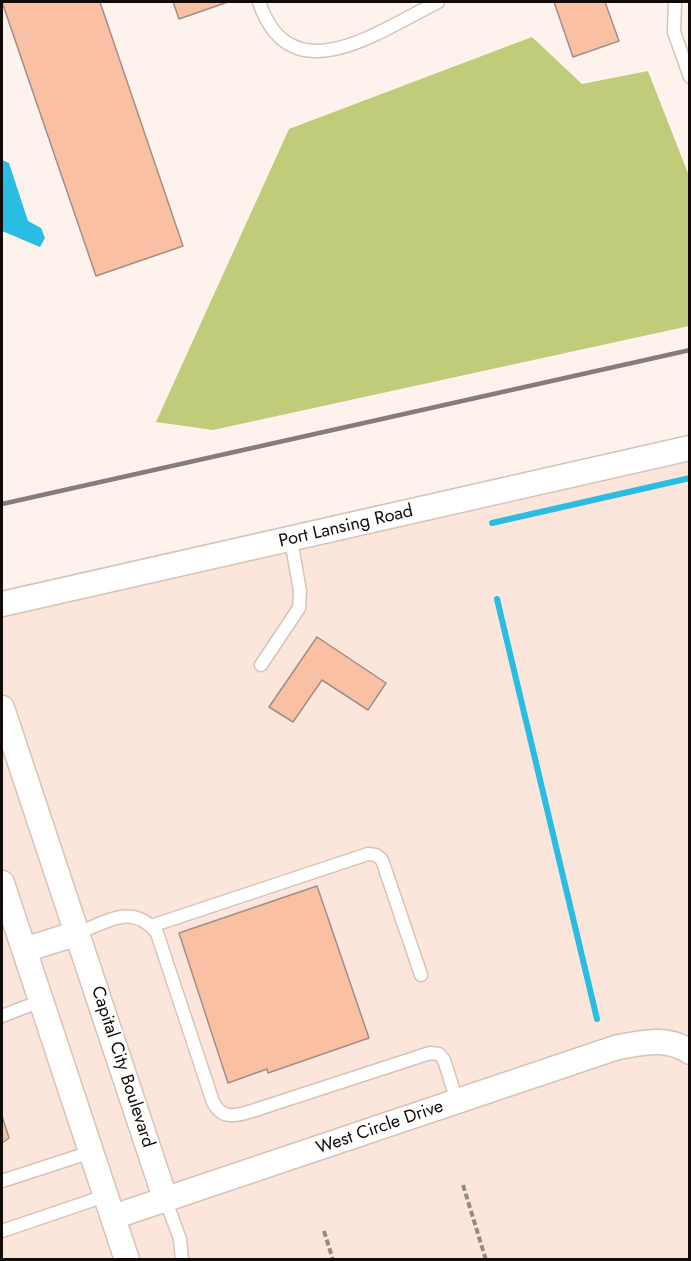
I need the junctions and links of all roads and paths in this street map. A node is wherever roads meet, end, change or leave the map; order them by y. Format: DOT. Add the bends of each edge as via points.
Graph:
graph roads {
  1 [pos="259,2"];
  2 [pos="438,2"];
  3 [pos="675,2"];
  4 [pos="690,77"];
  5 [pos="690,448"];
  6 [pos="291,540"];
  7 [pos="2,604"];
  8 [pos="261,665"];
  9 [pos="2,708"];
  10 [pos="2,884"];
  11 [pos="151,926"];
  12 [pos="78,933"];
  13 [pos="24,950"];
  14 [pos="421,975"];
  15 [pos="41,1001"];
  16 [pos="2,1016"];
  17 [pos="690,1052"];
  18 [pos="457,1101"];
  19 [pos="91,1152"];
  20 [pos="2,1181"];
  21 [pos="462,1185"];
  22 [pos="166,1201"];
  23 [pos="109,1206"];
  24 [pos="2,1231"];
  25 [pos="324,1231"];
  26 [pos="180,1239"];
  27 [pos="128,1260"];
  28 [pos="176,1260"];
  29 [pos="182,1260"];
  30 [pos="190,1260"];
  31 [pos="333,1260"];
  32 [pos="486,1260"];
  1 -- 2 [label="lane" via="276,36 299,51 319,53 352,44"];
  3 -- 4 [label="lane" via="674,32"];
  5 -- 6 [label="street, Port Lansing Road"];
  6 -- 7 [label="street, Port Lansing Road"];
  6 -- 8 [label="lane" via="299,608"];
  9 -- 12 [label="street, Capital City Boulevard"];
  10 -- 13 [label="street"];
  11 -- 12 [label="lane" via="137,916 120,916"];
  11 -- 14 [label="lane" via="368,854 376,855 382,860"];
  11 -- 18 [label="lane" via="157,933 217,1110 227,1116 430,1053 439,1054 444,1060"];
  12 -- 13 [label="street"];
  12 -- 22 [label="street, Capital City Boulevard"];
  13 -- 15 [label="street"];
  15 -- 16 [label="lane"];
  15 -- 19 [label="street"];
  17 -- 18 [label="street, West Circle Drive" via="654,1040 618,1047"];
  18 -- 22 [label="street, West Circle Drive"];
  19 -- 20 [label="lane"];
  19 -- 23 [label="street"];
  21 -- 32 [label="path"];
  22 -- 23 [label="street, West Circle Drive"];
  22 -- 26 [label="lane"];
  23 -- 24 [label="lane"];
  23 -- 27 [label="street"];
  25 -- 31 [label="path"];
  26 -- 28 [label="lane"];
  26 -- 29 [label="lane"];
  26 -- 30 [label="lane"];
}
